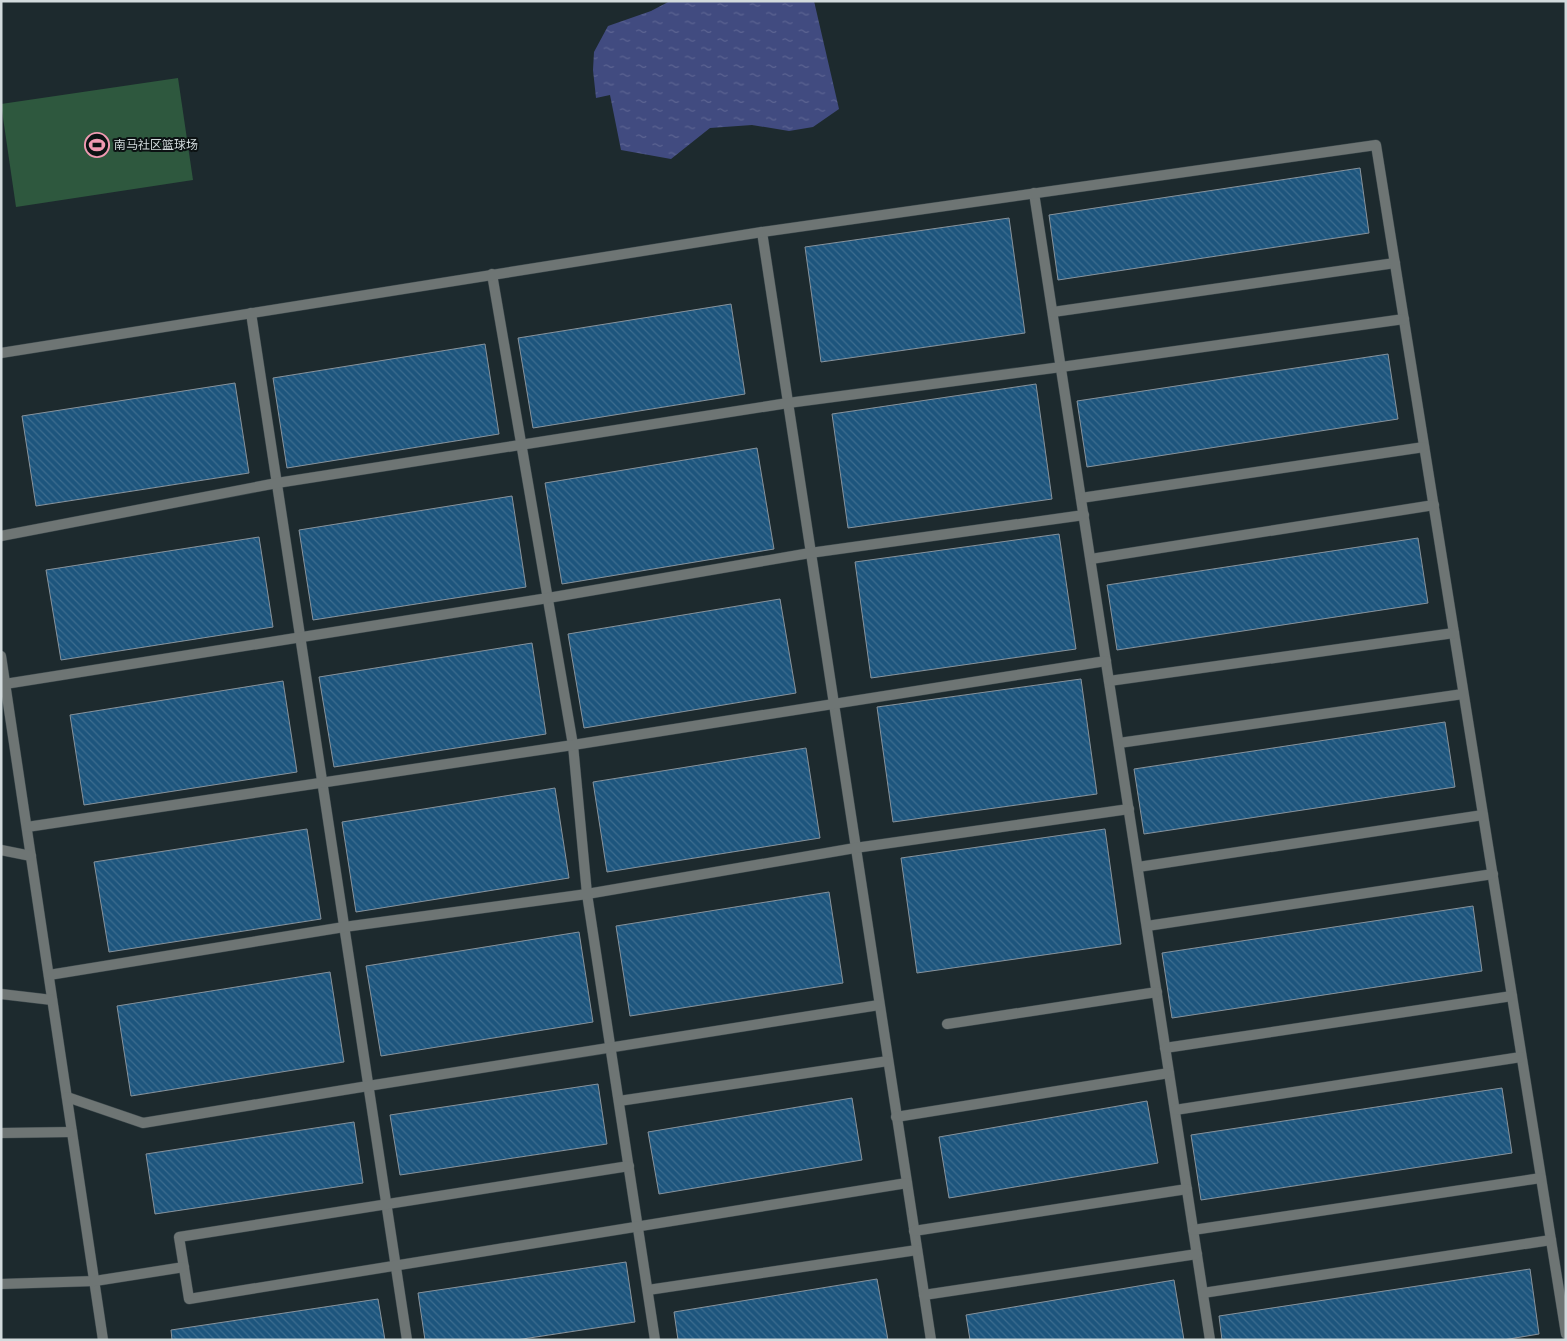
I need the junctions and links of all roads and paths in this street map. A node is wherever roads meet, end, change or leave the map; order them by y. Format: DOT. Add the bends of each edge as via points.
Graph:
graph roads {
  1 [pos="1034,193"];
  2 [pos="762,232"];
  3 [pos="1395,263"];
  4 [pos="492,274"];
  5 [pos="1053,312"];
  6 [pos="250,313"];
  7 [pos="1404,319"];
  8 [pos="1,353"];
  9 [pos="1061,367"];
  10 [pos="788,403"];
  11 [pos="522,445"];
  12 [pos="1424,448"];
  13 [pos="277,484"];
  14 [pos="1081,498"];
  15 [pos="1434,505"];
  16 [pos="1084,515"];
  17 [pos="1,536"];
  18 [pos="810,553"];
  19 [pos="1090,559"];
  20 [pos="548,598"];
  21 [pos="1454,634"];
  22 [pos="300,637"];
  23 [pos="1,656"];
  24 [pos="1106,661"];
  25 [pos="1110,682"];
  26 [pos="3,683"];
  27 [pos="1464,694"];
  28 [pos="833,703"];
  29 [pos="1119,743"];
  30 [pos="573,745"];
  31 [pos="322,783"];
  32 [pos="1129,810"];
  33 [pos="1483,815"];
  34 [pos="27,827"];
  35 [pos="855,848"];
  36 [pos="1,850"];
  37 [pos="31,856"];
  38 [pos="1138,867"];
  39 [pos="1492,874"];
  40 [pos="587,894"];
  41 [pos="1147,926"];
  42 [pos="344,927"];
  43 [pos="49,975"];
  44 [pos="1157,992"];
  45 [pos="1,994"];
  46 [pos="1512,996"];
  47 [pos="52,1000"];
  48 [pos="879,1005"];
  49 [pos="947,1024"];
  50 [pos="611,1047"];
  51 [pos="1165,1048"];
  52 [pos="1522,1057"];
  53 [pos="888,1061"];
  54 [pos="1169,1073"];
  55 [pos="368,1086"];
  56 [pos="67,1097"];
  57 [pos="619,1101"];
  58 [pos="1175,1110"];
  59 [pos="896,1117"];
  60 [pos="72,1132"];
  61 [pos="1,1133"];
  62 [pos="629,1166"];
  63 [pos="1541,1178"];
  64 [pos="906,1183"];
  65 [pos="1187,1188"];
  66 [pos="386,1206"];
  67 [pos="638,1225"];
  68 [pos="1193,1230"];
  69 [pos="914,1231"];
  70 [pos="1551,1240"];
  71 [pos="917,1250"];
  72 [pos="1197,1254"];
  73 [pos="396,1266"];
  74 [pos="184,1267"];
  75 [pos="95,1281"];
  76 [pos="1,1284"];
  77 [pos="648,1290"];
  78 [pos="1203,1292"];
  79 [pos="924,1295"];
  80 [pos="1566,1334"];
  81 [pos="103,1340"];
  82 [pos="407,1340"];
  83 [pos="655,1340"];
  84 [pos="931,1340"];
  85 [pos="1210,1340"];
  1 -- 2 [label="street"];
  1 -- 3 [label="street" via="1376,145"];
  1 -- 5 [label="street"];
  2 -- 4 [label="street"];
  2 -- 10 [label="street"];
  3 -- 5 [label="street"];
  3 -- 7 [label="street"];
  4 -- 6 [label="street"];
  4 -- 11 [label="street"];
  5 -- 9 [label="street"];
  6 -- 8 [label="street"];
  6 -- 13 [label="street"];
  7 -- 9 [label="street"];
  7 -- 12 [label="street"];
  9 -- 10 [label="street"];
  9 -- 14 [label="street"];
  10 -- 11 [label="street"];
  10 -- 18 [label="street"];
  11 -- 13 [label="street"];
  11 -- 20 [label="street"];
  12 -- 14 [label="street"];
  12 -- 15 [label="street"];
  13 -- 17 [label="street"];
  13 -- 22 [label="street"];
  14 -- 16 [label="street"];
  15 -- 19 [label="street"];
  15 -- 21 [label="street"];
  16 -- 18 [label="street"];
  16 -- 19 [label="street"];
  18 -- 20 [label="street"];
  18 -- 28 [label="street"];
  19 -- 24 [label="street"];
  20 -- 22 [label="street"];
  20 -- 30 [label="street"];
  21 -- 25 [label="street"];
  21 -- 27 [label="street"];
  22 -- 26 [label="street"];
  22 -- 31 [label="street"];
  23 -- 26 [label="street"];
  24 -- 25 [label="street"];
  24 -- 28 [label="street"];
  25 -- 29 [label="street"];
  26 -- 34 [label="street"];
  27 -- 29 [label="street"];
  27 -- 33 [label="street"];
  28 -- 30 [label="street"];
  28 -- 35 [label="street"];
  29 -- 32 [label="street"];
  30 -- 31 [label="street"];
  30 -- 40 [label="street"];
  31 -- 34 [label="street"];
  31 -- 42 [label="street"];
  32 -- 35 [label="street"];
  32 -- 38 [label="street"];
  33 -- 38 [label="street"];
  33 -- 39 [label="street"];
  34 -- 37 [label="street"];
  35 -- 40 [label="street"];
  35 -- 48 [label="street"];
  36 -- 37 [label="street"];
  37 -- 43 [label="street"];
  38 -- 41 [label="street"];
  39 -- 41 [label="street"];
  39 -- 46 [label="street"];
  40 -- 42 [label="street"];
  40 -- 50 [label="street"];
  41 -- 44 [label="street"];
  42 -- 43 [label="street"];
  42 -- 55 [label="street"];
  43 -- 47 [label="street"];
  44 -- 49 [label="street"];
  44 -- 51 [label="street"];
  45 -- 47 [label="street"];
  46 -- 51 [label="street"];
  46 -- 52 [label="street"];
  47 -- 56 [label="street"];
  48 -- 50 [label="street"];
  48 -- 53 [label="street"];
  50 -- 55 [label="street"];
  50 -- 57 [label="street"];
  51 -- 54 [label="street"];
  52 -- 58 [label="street"];
  52 -- 63 [label="street"];
  53 -- 57 [label="street"];
  53 -- 59 [label="street"];
  54 -- 58 [label="street"];
  54 -- 59 [label="street"];
  55 -- 56 [label="street" via="143,1123"];
  55 -- 66 [label="street"];
  56 -- 60 [label="street"];
  57 -- 62 [label="street"];
  58 -- 65 [label="street"];
  59 -- 64 [label="street"];
  60 -- 61 [label="street"];
  60 -- 75 [label="street"];
  62 -- 66 [label="street"];
  62 -- 67 [label="street"];
  63 -- 68 [label="street"];
  63 -- 70 [label="street"];
  64 -- 67 [label="street"];
  64 -- 69 [label="street"];
  65 -- 68 [label="street"];
  65 -- 69 [label="street"];
  66 -- 73 [label="street"];
  66 -- 74 [label="street" via="179,1237"];
  67 -- 73 [label="street"];
  67 -- 77 [label="street"];
  68 -- 72 [label="street"];
  69 -- 71 [label="street"];
  70 -- 78 [label="street"];
  70 -- 80 [label="street"];
  71 -- 77 [label="street"];
  71 -- 79 [label="street"];
  72 -- 78 [label="street"];
  72 -- 79 [label="street"];
  73 -- 74 [label="street" via="189,1299"];
  73 -- 82 [label="street"];
  74 -- 75 [label="street"];
  75 -- 76 [label="street"];
  75 -- 81 [label="street"];
  77 -- 83 [label="street"];
  78 -- 85 [label="street"];
  79 -- 84 [label="street"];
}
